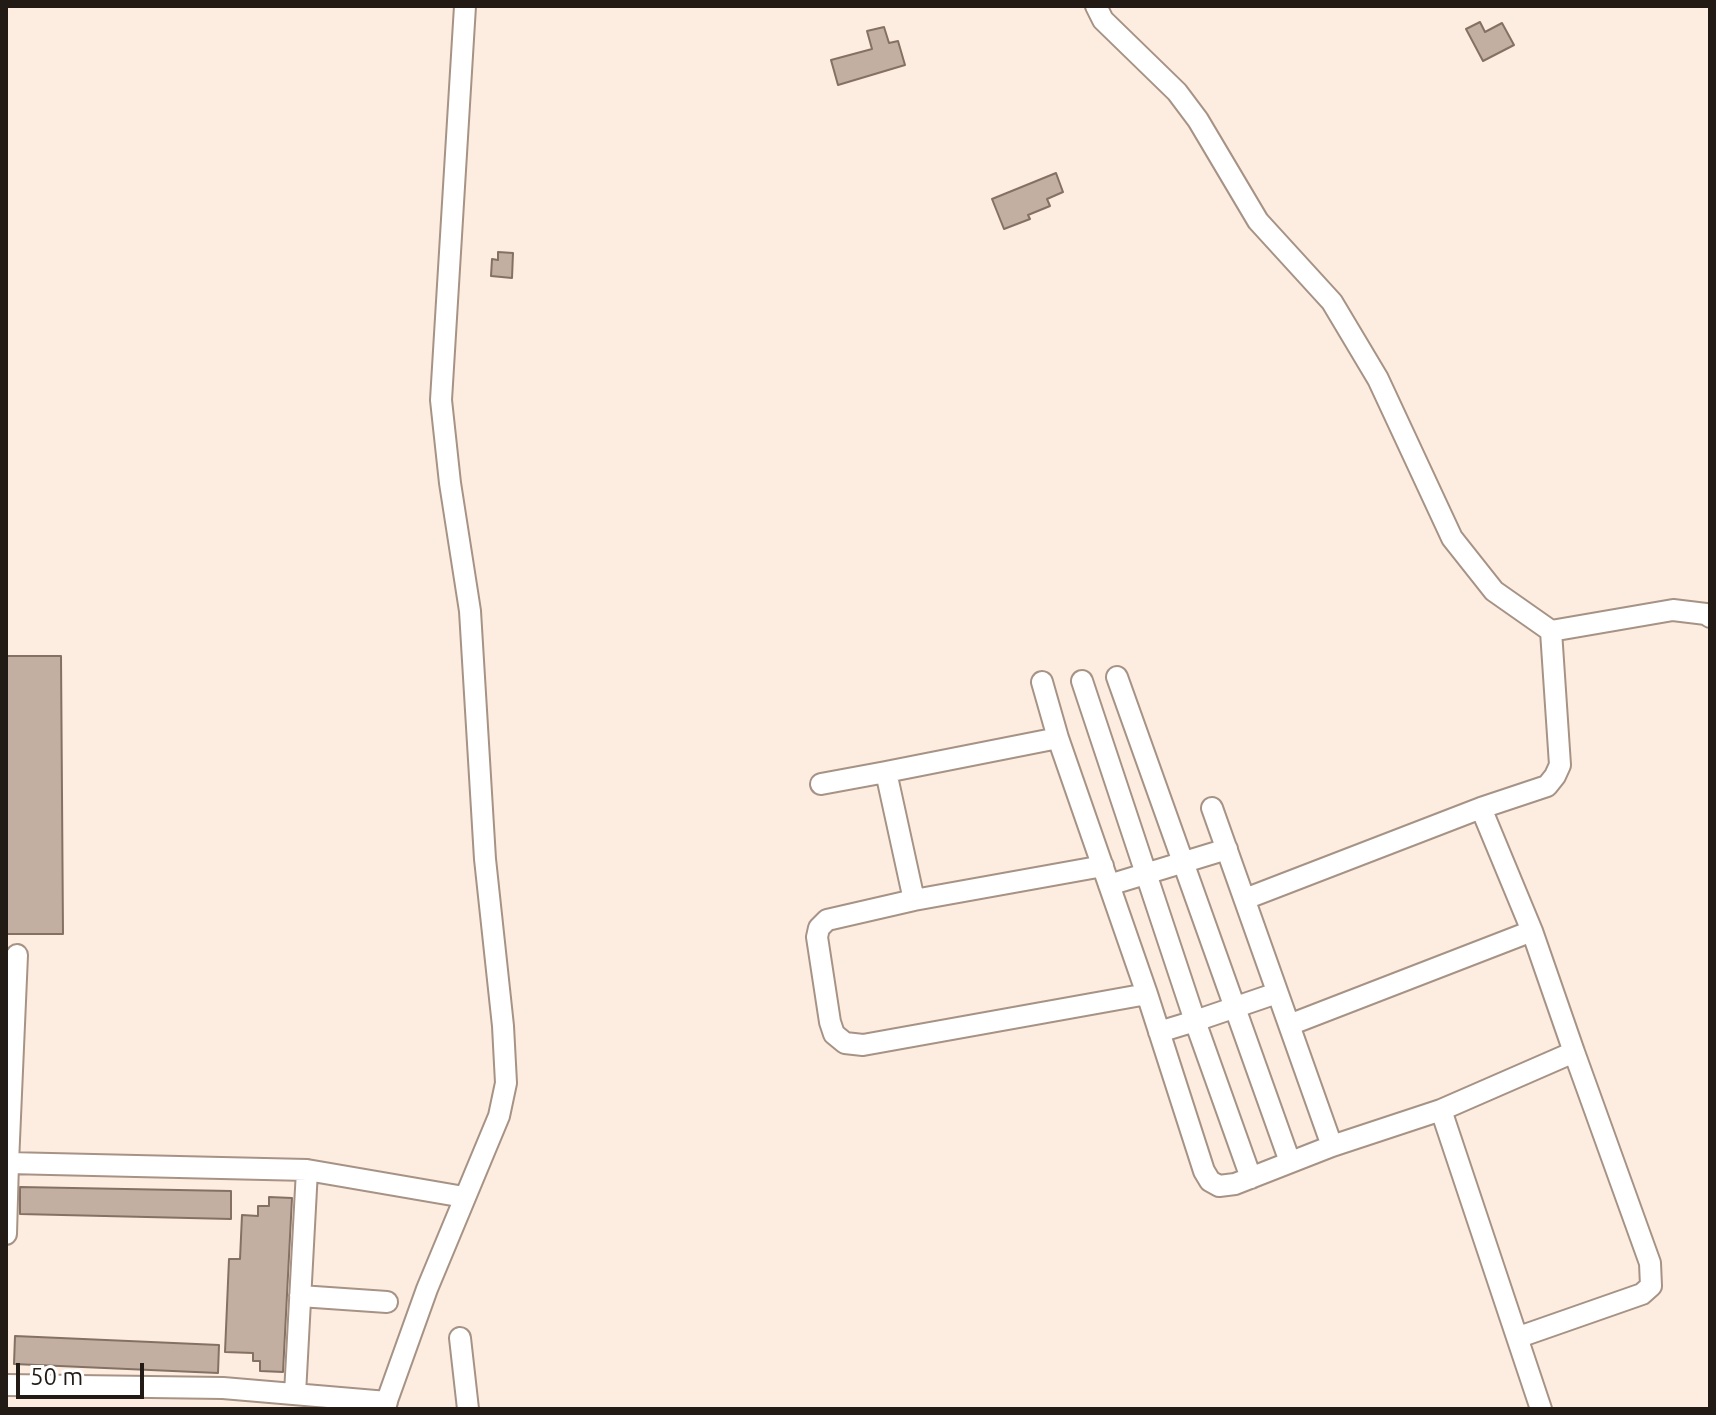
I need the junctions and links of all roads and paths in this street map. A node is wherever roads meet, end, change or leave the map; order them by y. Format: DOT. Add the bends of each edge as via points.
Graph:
graph roads {
  1 [pos="465,6"];
  2 [pos="1096,6"];
  3 [pos="1710,617"];
  4 [pos="1551,631"];
  5 [pos="1117,677"];
  6 [pos="1082,681"];
  7 [pos="1042,682"];
  8 [pos="1058,738"];
  9 [pos="886,772"];
  10 [pos="821,784"];
  11 [pos="1212,808"];
  12 [pos="1481,808"];
  13 [pos="1227,849"];
  14 [pos="1184,864"];
  15 [pos="1146,875"];
  16 [pos="1106,876"];
  17 [pos="1245,899"];
  18 [pos="914,900"];
  19 [pos="1532,931"];
  20 [pos="17,955"];
  21 [pos="1277,993"];
  22 [pos="1147,994"];
  23 [pos="1234,1006"];
  24 [pos="1195,1021"];
  25 [pos="1289,1025"];
  26 [pos="1159,1032"];
  27 [pos="1574,1052"];
  28 [pos="1441,1110"];
  29 [pos="1332,1146"];
  30 [pos="1290,1162"];
  31 [pos="8,1163"];
  32 [pos="307,1170"];
  33 [pos="1251,1178"];
  34 [pos="464,1197"];
  35 [pos="6,1234"];
  36 [pos="300,1296"];
  37 [pos="387,1302"];
  38 [pos="1519,1337"];
  39 [pos="460,1338"];
  40 [pos="6,1385"];
  41 [pos="295,1394"];
  42 [pos="385,1405"];
  43 [pos="468,1409"];
  44 [pos="1541,1409"];
  1 -- 34 [label="street" via="441,400 470,611 506,1083 499,1116"];
  2 -- 4 [label="street" via="1103,20 1177,92 1258,221 1332,302 1378,379 1452,538 1494,591"];
  3 -- 4 [label="street" via="1673,610"];
  4 -- 12 [label="street" via="1560,765 1547,786"];
  5 -- 14 [label="street"];
  6 -- 15 [label="street"];
  7 -- 8 [label="street"];
  8 -- 9 [label="street"];
  8 -- 16 [label="street"];
  9 -- 10 [label="street"];
  9 -- 18 [label="street"];
  11 -- 13 [label="street"];
  12 -- 17 [label="street"];
  12 -- 19 [label="street"];
  13 -- 14 [label="street"];
  13 -- 17 [label="street"];
  14 -- 15 [label="street"];
  14 -- 23 [label="street"];
  15 -- 16 [label="street"];
  15 -- 24 [label="street"];
  16 -- 18 [label="street"];
  16 -- 22 [label="street"];
  17 -- 21 [label="street"];
  18 -- 22 [label="street" via="831,918 819,928 830,1022 845,1043 863,1045"];
  19 -- 25 [label="street"];
  19 -- 27 [label="street"];
  20 -- 31 [label="street"];
  21 -- 23 [label="street"];
  21 -- 25 [label="street"];
  22 -- 26 [label="street"];
  23 -- 24 [label="street"];
  23 -- 30 [label="street"];
  24 -- 26 [label="street"];
  24 -- 33 [label="street"];
  25 -- 29 [label="street"];
  26 -- 33 [label="street" via="1210,1181 1219,1186"];
  27 -- 28 [label="street"];
  27 -- 38 [label="street" via="1650,1263 1651,1286 1642,1294"];
  28 -- 29 [label="street"];
  28 -- 38 [label="street"];
  29 -- 30 [label="street"];
  30 -- 33 [label="street"];
  31 -- 32 [label="street"];
  31 -- 35 [label="street"];
  32 -- 34 [label="street"];
  32 -- 36 [label="street"];
  34 -- 42 [label="street"];
  36 -- 37 [label="street"];
  36 -- 41 [label="street"];
  38 -- 44 [label="street"];
  39 -- 43 [label="street"];
  40 -- 41 [label="street"];
  41 -- 42 [label="street"];
}
